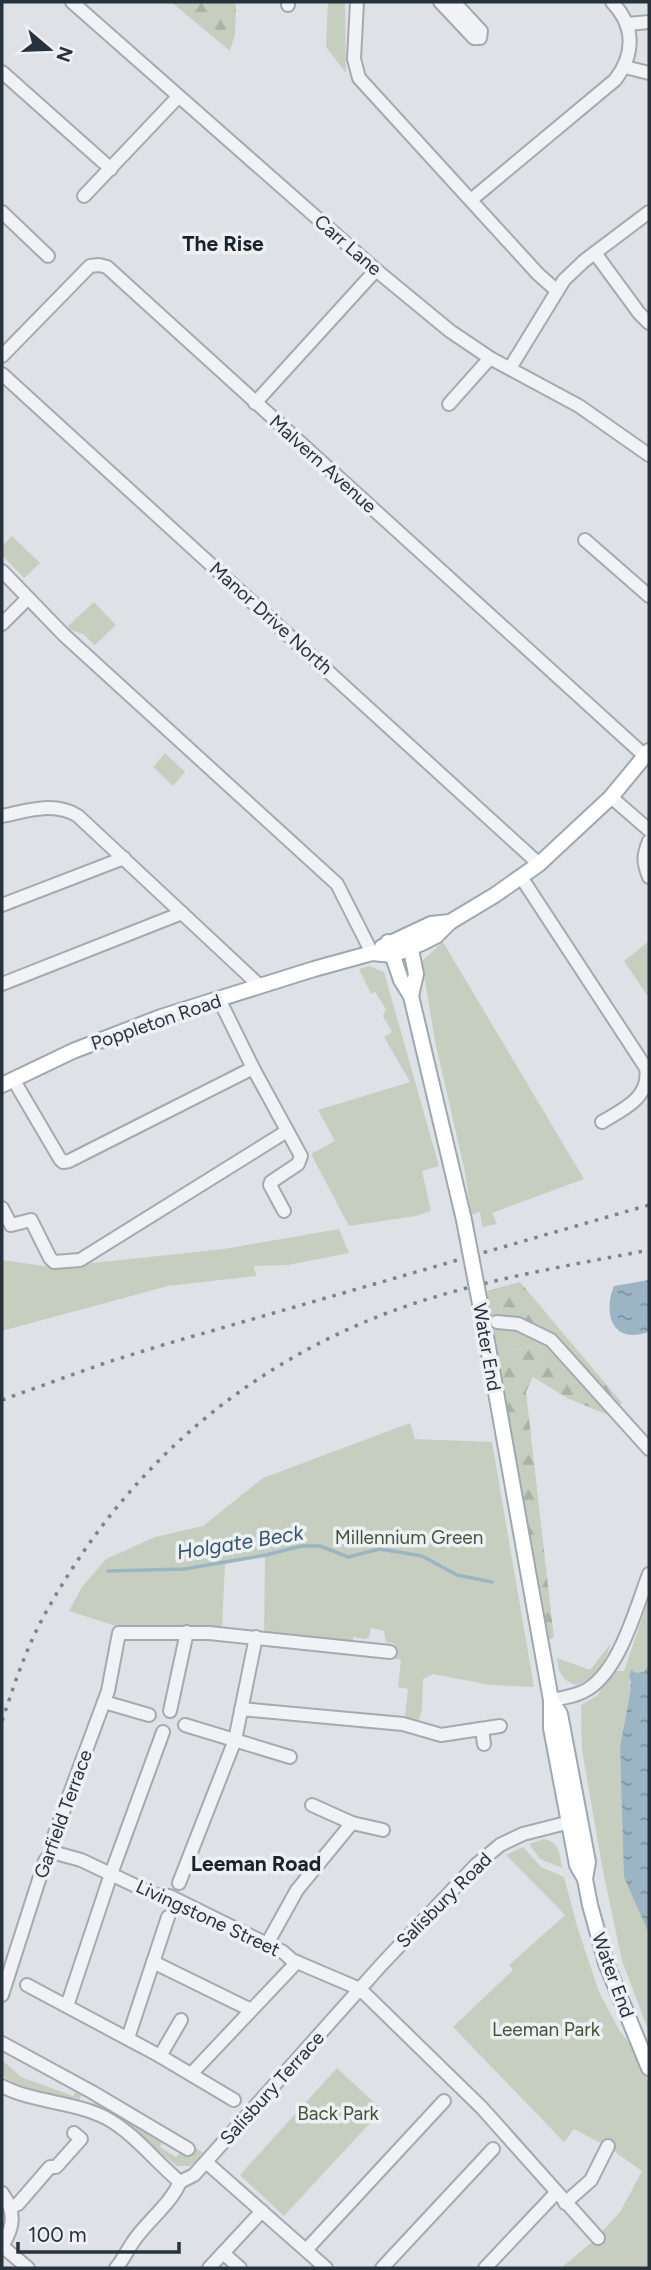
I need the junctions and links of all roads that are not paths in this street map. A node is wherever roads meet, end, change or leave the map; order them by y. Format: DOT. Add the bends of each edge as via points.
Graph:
graph roads {
  1 [pos="72,2"];
  2 [pos="357,2"];
  3 [pos="440,2"];
  4 [pos="454,2"];
  5 [pos="612,2"];
  6 [pos="649,22"];
  7 [pos="628,24"];
  8 [pos="625,67"];
  9 [pos="2,72"];
  10 [pos="649,73"];
  11 [pos="178,97"];
  12 [pos="111,169"];
  13 [pos="84,196"];
  14 [pos="471,200"];
  15 [pos="2,212"];
  16 [pos="649,212"];
  17 [pos="595,253"];
  18 [pos="48,256"];
  19 [pos="376,270"];
  20 [pos="556,290"];
  21 [pos="649,323"];
  22 [pos="2,356"];
  23 [pos="490,358"];
  24 [pos="510,368"];
  25 [pos="2,374"];
  26 [pos="255,402"];
  27 [pos="449,404"];
  28 [pos="649,455"];
  29 [pos="585,540"];
  30 [pos="2,571"];
  31 [pos="649,576"];
  32 [pos="639,586"];
  33 [pos="649,596"];
  34 [pos="28,598"];
  35 [pos="2,624"];
  36 [pos="647,753"];
  37 [pos="611,797"];
  38 [pos="3,813"];
  39 [pos="649,830"];
  40 [pos="649,841"];
  41 [pos="124,858"];
  42 [pos="539,864"];
  43 [pos="521,877"];
  44 [pos="649,877"];
  45 [pos="2,905"];
  46 [pos="182,913"];
  47 [pos="409,941"];
  48 [pos="391,949"];
  49 [pos="372,953"];
  50 [pos="2,984"];
  51 [pos="260,986"];
  52 [pos="411,996"];
  53 [pos="219,999"];
  54 [pos="253,1068"];
  55 [pos="8,1082"];
  56 [pos="602,1122"];
  57 [pos="287,1131"];
  58 [pos="2,1208"];
  59 [pos="284,1211"];
  60 [pos="497,1322"];
  61 [pos="649,1449"];
  62 [pos="649,1574"];
  63 [pos="187,1632"];
  64 [pos="256,1637"];
  65 [pos="390,1652"];
  66 [pos="551,1700"];
  67 [pos="104,1702"];
  68 [pos="241,1709"];
  69 [pos="170,1712"];
  70 [pos="149,1715"];
  71 [pos="184,1725"];
  72 [pos="500,1726"];
  73 [pos="482,1730"];
  74 [pos="163,1732"];
  75 [pos="234,1740"];
  76 [pos="484,1744"];
  77 [pos="290,1757"];
  78 [pos="312,1805"];
  79 [pos="575,1820"];
  80 [pos="352,1823"];
  81 [pos="383,1829"];
  82 [pos="52,1852"];
  83 [pos="111,1874"];
  84 [pos="179,1884"];
  85 [pos="168,1917"];
  86 [pos="267,1944"];
  87 [pos="153,1962"];
  88 [pos="296,1962"];
  89 [pos="27,1985"];
  90 [pos="360,1989"];
  91 [pos="2,1995"];
  92 [pos="67,2006"];
  93 [pos="251,2010"];
  94 [pos="181,2020"];
  95 [pos="128,2038"];
  96 [pos="2,2043"];
  97 [pos="160,2056"];
  98 [pos="649,2068"];
  99 [pos="191,2074"];
  100 [pos="2,2086"];
  101 [pos="92,2092"];
  102 [pos="234,2100"];
  103 [pos="444,2101"];
  104 [pos="82,2110"];
  105 [pos="74,2133"];
  106 [pos="608,2147"];
  107 [pos="188,2149"];
  108 [pos="493,2149"];
  109 [pos="206,2162"];
  110 [pos="180,2182"];
  111 [pos="2,2193"];
  112 [pos="561,2198"];
  113 [pos="11,2207"];
  114 [pos="262,2211"];
  115 [pos="598,2238"];
  116 [pos="2,2246"];
  117 [pos="306,2250"];
  118 [pos="223,2253"];
  119 [pos="28,2268"];
  120 [pos="116,2268"];
  121 [pos="209,2268"];
  122 [pos="240,2268"];
  123 [pos="326,2268"];
  124 [pos="382,2268"];
  125 [pos="485,2268"];
  1 -- 11 [label="street, Carr Lane"];
  2 -- 14 [label="street" via="354,59 359,78"];
  3 -- 4 [label="street" via="474,38 480,38 481,31"];
  5 -- 7 [label="street"];
  6 -- 7 [label="street"];
  7 -- 8 [label="street"];
  8 -- 10 [label="street"];
  8 -- 14 [label="street"];
  9 -- 12 [label="street"];
  11 -- 12 [label="street"];
  11 -- 19 [label="street, Carr Lane"];
  12 -- 13 [label="street"];
  14 -- 20 [label="street"];
  15 -- 18 [label="street"];
  16 -- 17 [label="street"];
  17 -- 20 [label="street"];
  17 -- 21 [label="street"];
  19 -- 23 [label="street, Carr Lane"];
  19 -- 26 [label="street"];
  20 -- 24 [label="street"];
  22 -- 26 [label="street, Malvern Avenue" via="90,266 99,265 107,267"];
  23 -- 24 [label="street, Carr Lane"];
  23 -- 27 [label="street"];
  24 -- 28 [label="street, Carr Lane" via="579,406"];
  25 -- 42 [label="street, Manor Drive North"];
  26 -- 36 [label="street, Malvern Avenue"];
  29 -- 32 [label="street"];
  30 -- 34 [label="street"];
  31 -- 32 [label="street"];
  32 -- 33 [label="street"];
  34 -- 35 [label="street"];
  34 -- 49 [label="street" via="337,884"];
  36 -- 37 [label="main road"];
  37 -- 39 [label="street"];
  37 -- 42 [label="main road"];
  38 -- 41 [label="street" via="61,807 78,816"];
  40 -- 44 [label="street" via="643,856"];
  41 -- 45 [label="street"];
  41 -- 46 [label="street"];
  42 -- 43 [label="main road"];
  43 -- 47 [label="main road" via="450,922 436,936"];
  43 -- 56 [label="street" via="646,1068 642,1093"];
  46 -- 50 [label="street"];
  46 -- 51 [label="street"];
  47 -- 48 [label="main road"];
  47 -- 52 [label="main road, Water End" via="416,974"];
  48 -- 49 [label="main road"];
  48 -- 52 [label="main road, Water End"];
  49 -- 51 [label="main road, Poppleton Road"];
  51 -- 53 [label="main road, Poppleton Road"];
  52 -- 66 [label="main road, Water End, bridge" via="464,1220"];
  53 -- 54 [label="street"];
  53 -- 55 [label="main road, Poppleton Road" via="117,1033"];
  54 -- 55 [label="street" via="63,1162"];
  54 -- 57 [label="street"];
  57 -- 58 [label="street" via="80,1260 54,1262 31,1220 13,1226"];
  57 -- 59 [label="street" via="301,1156 298,1164 270,1185"];
  60 -- 61 [label="street" via="518,1324 551,1340"];
  62 -- 66 [label="street" via="607,1670 588,1689"];
  63 -- 64 [label="street"];
  63 -- 67 [label="street, Garfield Terrace" via="120,1633"];
  63 -- 69 [label="street"];
  64 -- 65 [label="street"];
  64 -- 68 [label="street"];
  66 -- 79 [label="main road, Water End" via="551,1728"];
  67 -- 70 [label="street"];
  67 -- 82 [label="street, Garfield Terrace" via="52,1839"];
  68 -- 73 [label="street" via="403,1724 441,1735"];
  68 -- 75 [label="street"];
  71 -- 75 [label="street"];
  72 -- 73 [label="street"];
  73 -- 76 [label="street"];
  74 -- 83 [label="street"];
  75 -- 77 [label="street"];
  75 -- 84 [label="street"];
  78 -- 80 [label="street"];
  79 -- 90 [label="street, Salisbury Road" via="500,1844"];
  79 -- 98 [label="main road, Water End" via="577,1865 585,1879 606,1963"];
  80 -- 81 [label="street"];
  80 -- 86 [label="street" via="306,1878"];
  82 -- 83 [label="street, Livingstone Street"];
  82 -- 91 [label="street, Garfield Terrace" via="45,1861"];
  83 -- 86 [label="street, Livingstone Street" via="155,1895 169,1896"];
  83 -- 92 [label="street"];
  85 -- 87 [label="street"];
  86 -- 88 [label="street, Livingstone Street"];
  87 -- 93 [label="street"];
  87 -- 95 [label="street"];
  88 -- 90 [label="street, Livingstone Street"];
  88 -- 93 [label="street"];
  89 -- 92 [label="street"];
  90 -- 109 [label="street, Salisbury Terrace"];
  90 -- 112 [label="street" via="482,2108"];
  92 -- 95 [label="street"];
  93 -- 99 [label="street"];
  94 -- 97 [label="street"];
  95 -- 97 [label="street"];
  96 -- 101 [label="street"];
  97 -- 99 [label="street"];
  99 -- 102 [label="street"];
  100 -- 104 [label="street" via="16,2094"];
  101 -- 104 [label="street"];
  101 -- 107 [label="street"];
  103 -- 117 [label="street"];
  104 -- 110 [label="street" via="119,2126"];
  105 -- 113 [label="street" via="81,2139"];
  106 -- 112 [label="street" via="591,2180"];
  108 -- 124 [label="street"];
  109 -- 110 [label="street, Salisbury Terrace"];
  109 -- 114 [label="street"];
  110 -- 120 [label="street, Salisbury Terrace"];
  111 -- 113 [label="street"];
  112 -- 115 [label="street"];
  112 -- 125 [label="street"];
  113 -- 116 [label="street" via="9,2234"];
  114 -- 117 [label="street"];
  114 -- 118 [label="street"];
  116 -- 119 [label="street"];
  117 -- 123 [label="street"];
  118 -- 121 [label="street"];
  118 -- 122 [label="street"];
}
